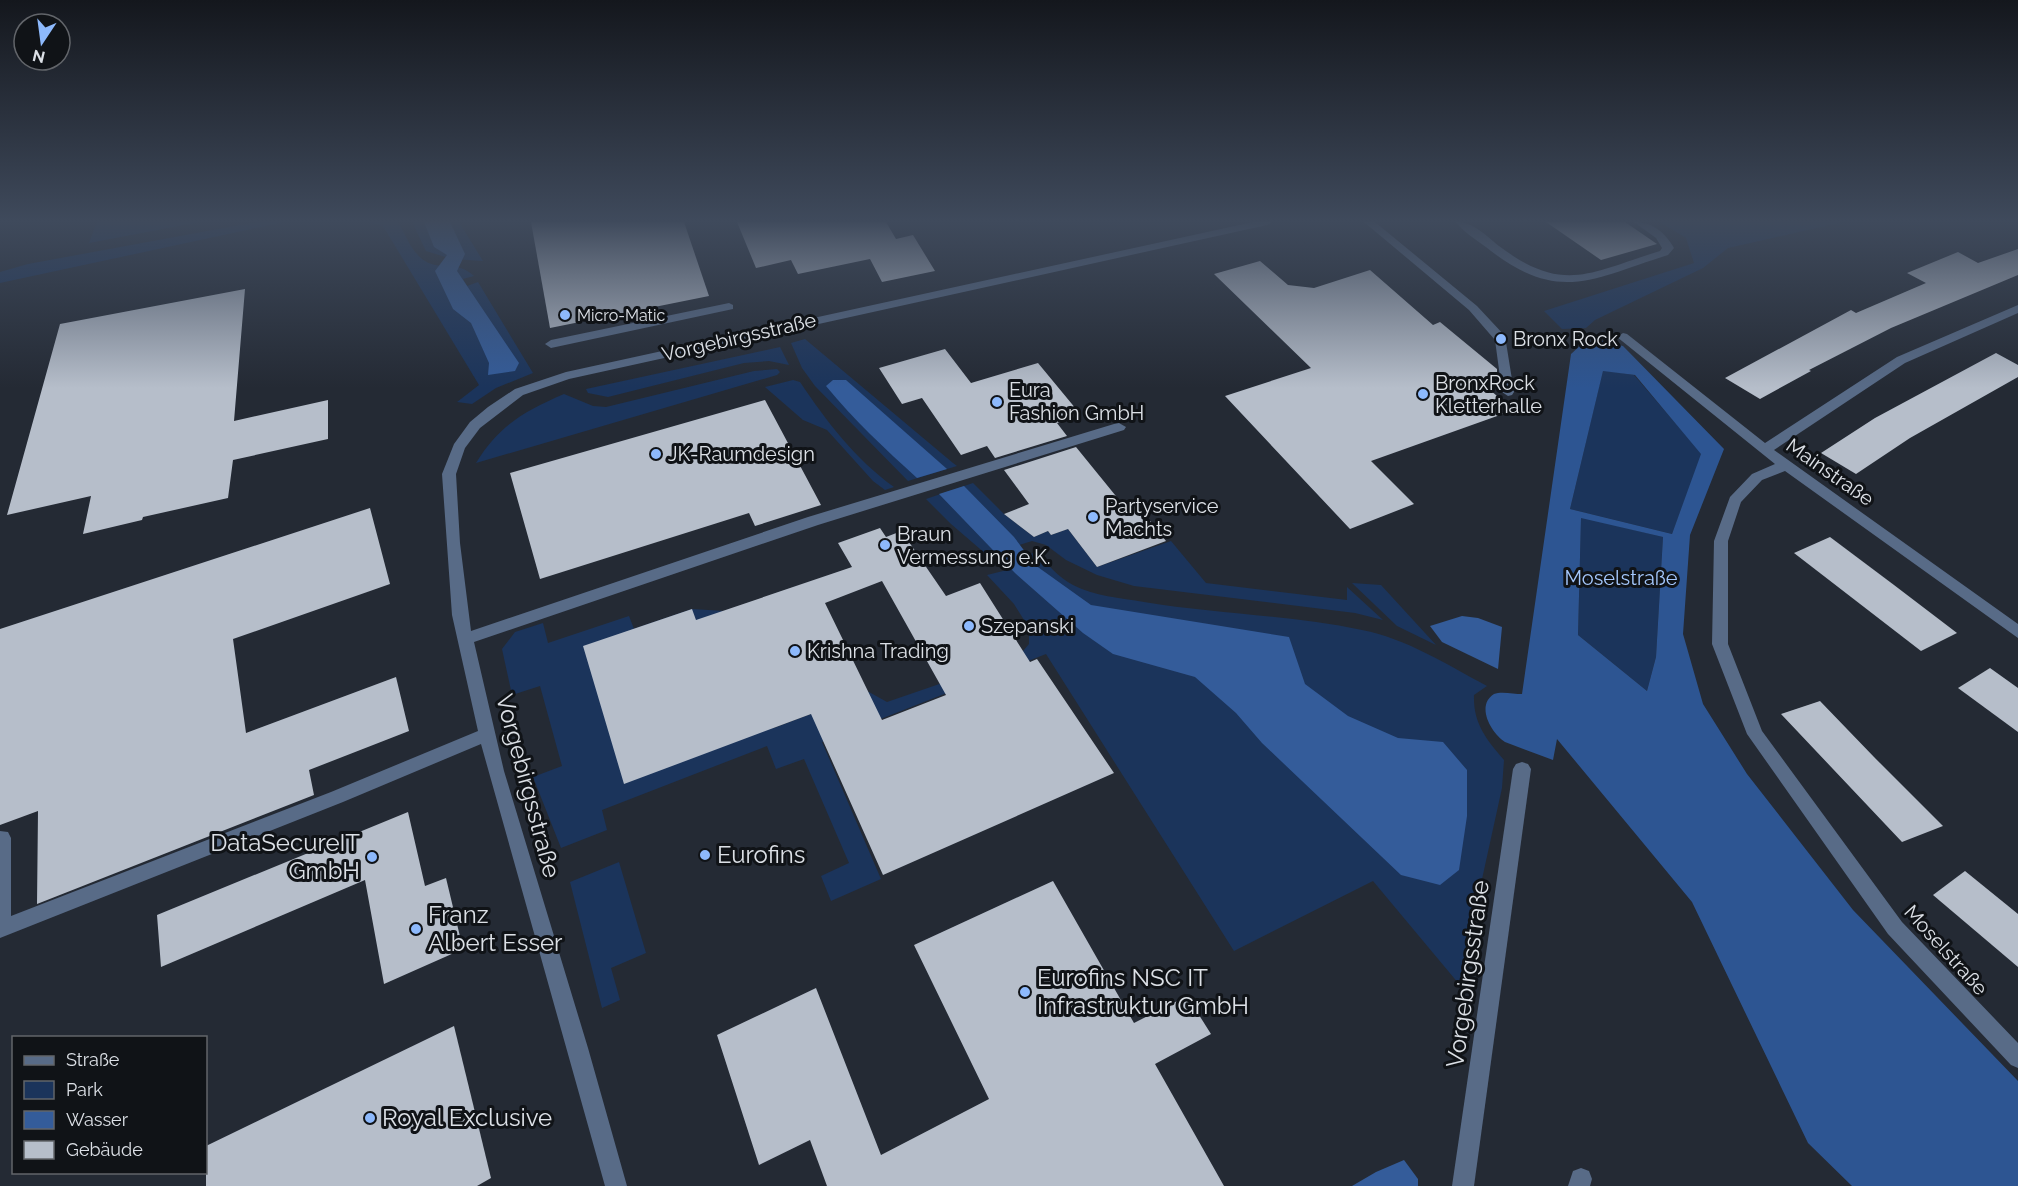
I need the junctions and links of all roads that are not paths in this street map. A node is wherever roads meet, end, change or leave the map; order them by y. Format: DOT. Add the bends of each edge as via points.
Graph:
graph roads {
  1 [pos="1014,277"];
  2 [pos="1436,277"];
  3 [pos="1546,277"];
  4 [pos="1584,277"];
  5 [pos="729,307"];
  6 [pos="2018,309"];
  7 [pos="1623,337"];
  8 [pos="550,344"];
  9 [pos="1508,392"];
  10 [pos="1119,427"];
  11 [pos="1765,450"];
  12 [pos="1786,465"];
  13 [pos="2018,632"];
  14 [pos="465,639"];
  15 [pos="488,734"];
  16 [pos="1522,769"];
  17 [pos="2,838"];
  18 [pos="2018,1058"];
  19 [pos="616,1186"];
  20 [pos="1463,1186"];
  1 -- 14 [label="street, Vorgebirgsstraße" via="577,373 519,392 475,425 459,447 449,474"];
  2 -- 9 [label="street" via="1501,339"];
  3 -- 4 [label="street" via="1562,281"];
  5 -- 8 [label="street"];
  6 -- 11 [label="street" via="1901,360"];
  7 -- 11 [label="street, Mainstraße"];
  10 -- 14 [label="street" via="813,520"];
  11 -- 12 [label="street, Mainstraße"];
  12 -- 13 [label="street, Mainstraße"];
  12 -- 18 [label="street, Moselstraße" via="1757,477 1735,500 1722,541 1720,644 1755,734 1895,928"];
  14 -- 15 [label="street, Vorgebirgsstraße"];
  15 -- 17 [label="street" via="1,929"];
  15 -- 19 [label="street, Vorgebirgsstraße" via="495,771"];
  16 -- 20 [label="street, Vorgebirgsstraße"];
}
